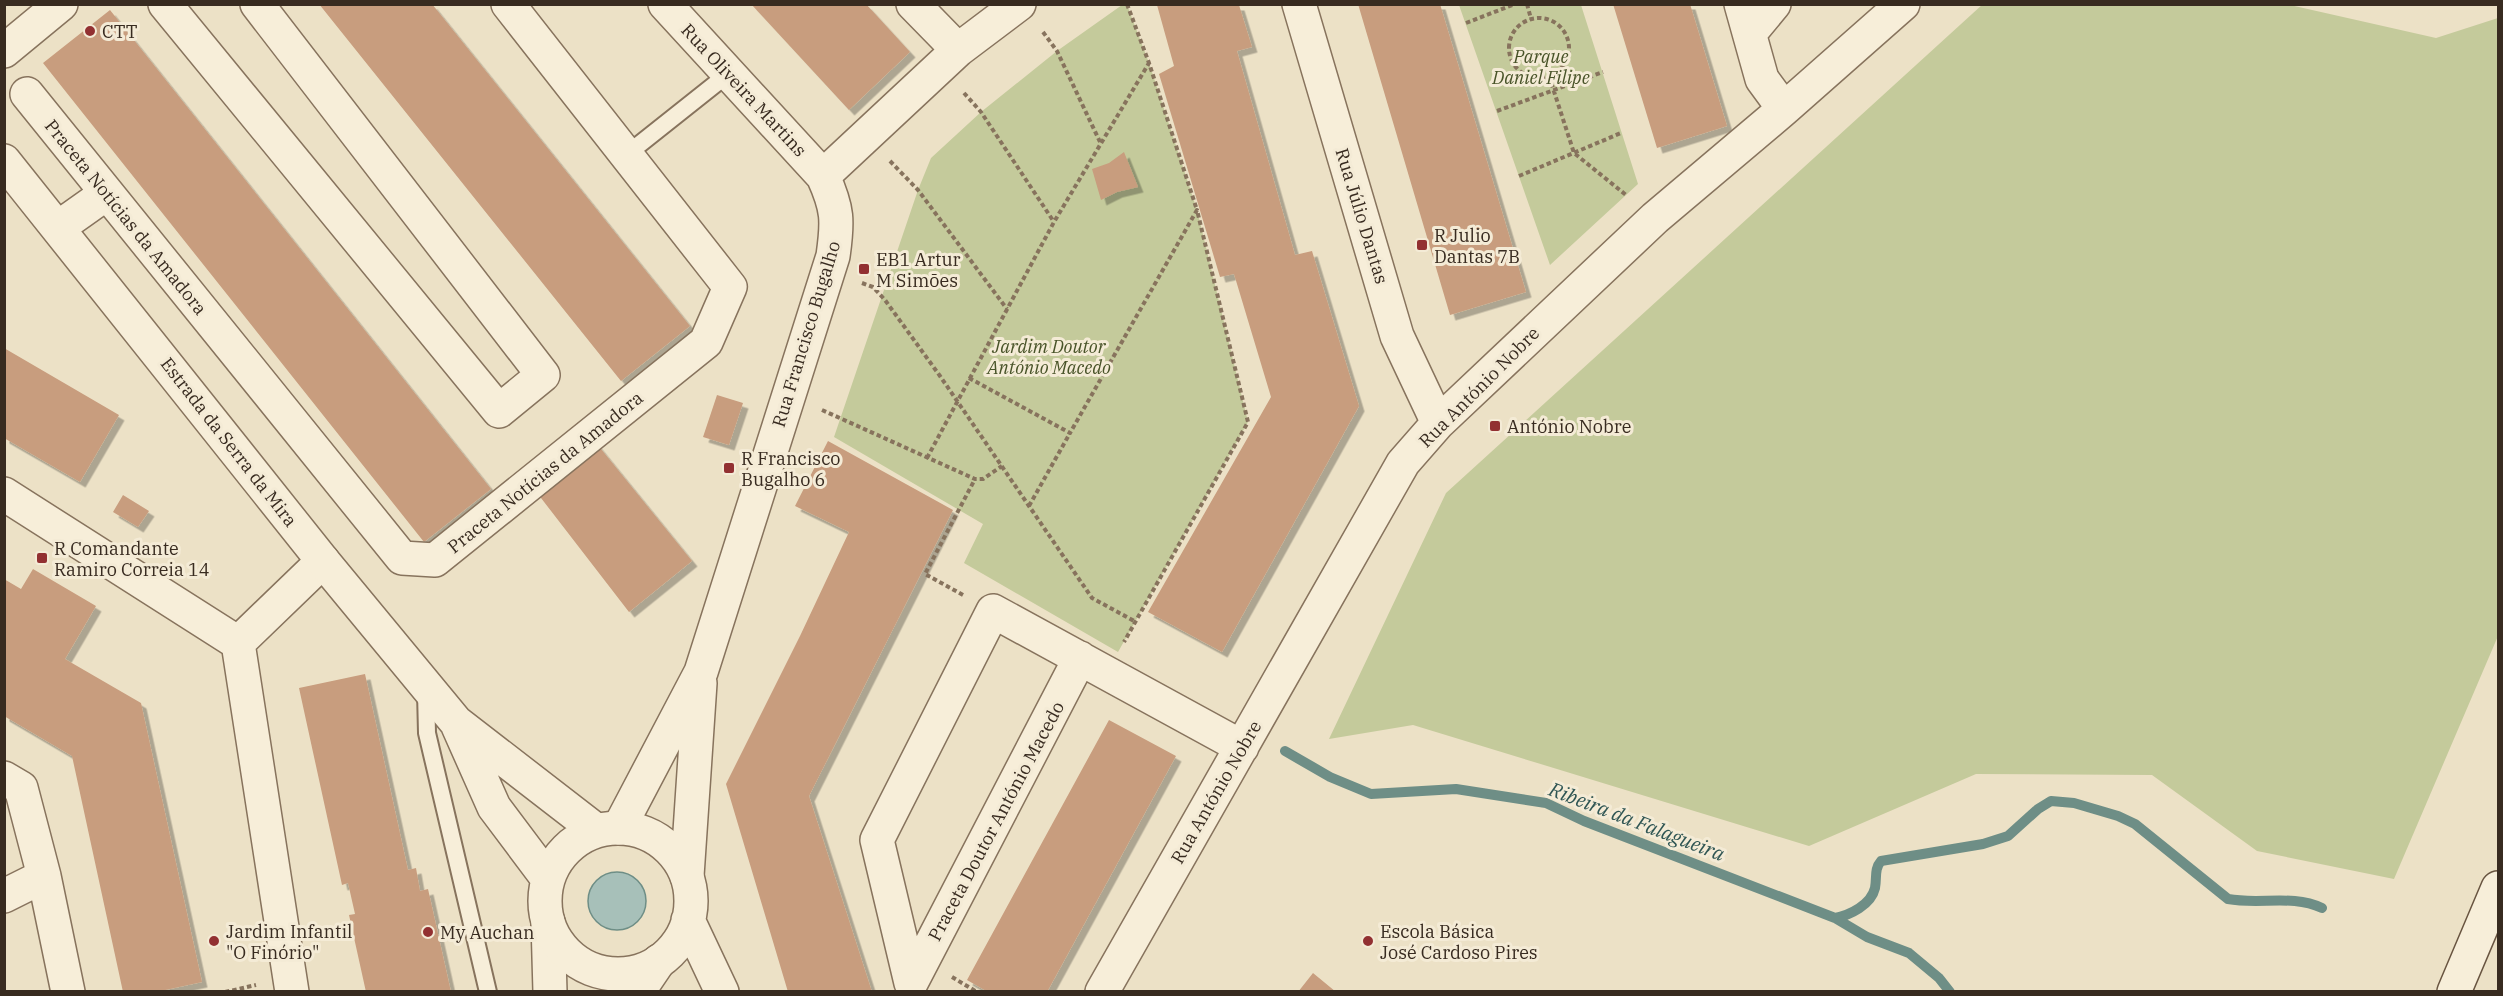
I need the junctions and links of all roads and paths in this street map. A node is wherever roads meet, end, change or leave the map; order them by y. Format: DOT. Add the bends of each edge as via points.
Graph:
graph roads {
  1 [pos="61,4"];
  2 [pos="165,4"];
  3 [pos="257,4"];
  4 [pos="508,4"];
  5 [pos="665,4"];
  6 [pos="913,4"];
  7 [pos="1019,4"];
  8 [pos="1127,4"];
  9 [pos="1299,4"];
  10 [pos="1515,4"];
  11 [pos="1527,4"];
  12 [pos="1774,4"];
  13 [pos="1903,4"];
  14 [pos="1531,19"];
  15 [pos="1746,19"];
  16 [pos="1466,22"];
  17 [pos="958,50"];
  18 [pos="4,51"];
  19 [pos="1057,51"];
  20 [pos="1149,63"];
  21 [pos="1603,72"];
  22 [pos="728,74"];
  23 [pos="1549,76"];
  24 [pos="1553,89"];
  25 [pos="27,94"];
  26 [pos="1785,109"];
  27 [pos="1497,111"];
  28 [pos="981,112"];
  29 [pos="1621,132"];
  30 [pos="1100,142"];
  31 [pos="1574,153"];
  32 [pos="626,155"];
  33 [pos="4,161"];
  34 [pos="823,176"];
  35 [pos="1519,176"];
  36 [pos="918,190"];
  37 [pos="107,193"];
  38 [pos="1197,210"];
  39 [pos="1655,218"];
  40 [pos="1054,222"];
  41 [pos="59,228"];
  42 [pos="828,270"];
  43 [pos="1006,309"];
  44 [pos="969,378"];
  45 [pos="788,395"];
  46 [pos="957,400"];
  47 [pos="1438,423"];
  48 [pos="1070,433"];
  49 [pos="927,458"];
  50 [pos="1002,466"];
  51 [pos="975,479"];
  52 [pos="4,494"];
  53 [pos="1029,506"];
  54 [pos="323,561"];
  55 [pos="993,611"];
  56 [pos="1136,622"];
  57 [pos="238,643"];
  58 [pos="1093,666"];
  59 [pos="701,672"];
  60 [pos="426,685"];
  61 [pos="456,722"];
  62 [pos="1242,747"];
  63 [pos="4,778"];
  64 [pos="608,829"];
  65 [pos="44,876"];
  66 [pos="687,876"];
  67 [pos="548,879"];
  68 [pos="2499,888"];
  69 [pos="4,896"];
  70 [pos="688,920"];
  71 [pos="548,922"];
  72 [pos="659,961"];
  73 [pos="590,969"];
  74 [pos="912,987"];
  75 [pos="68,992"];
  76 [pos="292,992"];
  77 [pos="488,992"];
  78 [pos="550,992"];
  79 [pos="618,992"];
  80 [pos="638,992"];
  81 [pos="723,992"];
  82 [pos="1101,992"];
  83 [pos="2454,992"];
  1 -- 18 [label="street"];
  2 -- 3 [label="street" via="499,411 543,375"];
  4 -- 32 [label="street, Praceta Notícias da Amadora"];
  5 -- 22 [label="street, Rua Oliveira Martins"];
  6 -- 17 [label="street"];
  7 -- 17 [label="street"];
  8 -- 20 [label="path"];
  9 -- 47 [label="street, Rua Júlio Dantas" via="1397,336"];
  10 -- 16 [label="path"];
  11 -- 14 [label="path"];
  12 -- 15 [label="street"];
  13 -- 26 [label="street, Rua António Nobre"];
  14 -- 23 [label="path" via="1541,17 1560,25 1569,43 1565,63"];
  14 -- 23 [label="path" via="1522,23 1511,38 1511,57 1522,73"];
  15 -- 26 [label="street" via="1762,79"];
  17 -- 34 [label="street"];
  19 -- 30 [label="path"];
  20 -- 30 [label="path"];
  20 -- 38 [label="path"];
  21 -- 24 [label="path"];
  22 -- 32 [label="lane"];
  22 -- 34 [label="street, Rua Oliveira Martins"];
  23 -- 24 [label="path"];
  24 -- 27 [label="path"];
  24 -- 31 [label="path"];
  25 -- 37 [label="street, Praceta Notícias da Amadora"];
  26 -- 39 [label="street, Rua António Nobre"];
  28 -- 40 [label="path"];
  29 -- 31 [label="path"];
  30 -- 40 [label="path"];
  31 -- 35 [label="path"];
  31 -- 39 [label="path"];
  32 -- 37 [label="street, Praceta Notícias da Amadora" via="730,287 706,342 435,560 402,558"];
  33 -- 41 [label="street, Estrada da Serra da Mira"];
  34 -- 42 [label="street, Rua Francisco Bugalho" via="834,201 837,227"];
  36 -- 43 [label="path"];
  37 -- 41 [label="street"];
  38 -- 48 [label="path"];
  38 -- 56 [label="path" via="1248,422"];
  39 -- 47 [label="street, Rua António Nobre"];
  40 -- 43 [label="path"];
  41 -- 54 [label="street, Estrada da Serra da Mira"];
  42 -- 45 [label="street, Rua Francisco Bugalho"];
  42 -- 46 [label="path" via="873,287 882,296"];
  43 -- 44 [label="path"];
  44 -- 46 [label="path"];
  44 -- 48 [label="path"];
  45 -- 49 [label="path"];
  45 -- 59 [label="street, Rua Francisco Bugalho"];
  46 -- 49 [label="path"];
  46 -- 50 [label="path"];
  47 -- 62 [label="street, Rua António Nobre" via="1403,463"];
  48 -- 53 [label="path"];
  49 -- 51 [label="path"];
  50 -- 51 [label="path" via="983,479"];
  50 -- 53 [label="path"];
  51 -- 55 [label="path" via="926,574"];
  52 -- 57 [label="street"];
  53 -- 56 [label="path" via="1092,598"];
  54 -- 57 [label="street"];
  54 -- 60 [label="street, Estrada da Serra da Mira"];
  55 -- 58 [label="street"];
  55 -- 74 [label="street, Praceta Doutor António Macedo" via="877,840"];
  56 -- 58 [label="path"];
  57 -- 76 [label="street"];
  58 -- 62 [label="street"];
  58 -- 74 [label="street, Praceta Doutor António Macedo"];
  59 -- 64 [label="street, Rua Francisco Bugalho"];
  59 -- 66 [label="street, Rua Francisco Bugalho"];
  60 -- 61 [label="street, Estrada da Serra da Mira"];
  60 -- 77 [label="lane" via="427,733"];
  61 -- 64 [label="street, Estrada da Serra da Mira"];
  61 -- 67 [label="street, Estrada da Serra da Mira" via="494,807"];
  62 -- 82 [label="street, Rua António Nobre"];
  63 -- 65 [label="street" via="21,788"];
  64 -- 66 [label="street" via="640,831 660,841"];
  64 -- 67 [label="street" via="576,841 559,858"];
  65 -- 69 [label="street"];
  65 -- 75 [label="street"];
  66 -- 70 [label="street" via="691,898"];
  67 -- 71 [label="street"];
  68 -- 83 [label="street"];
  70 -- 72 [label="street" via="678,943"];
  70 -- 81 [label="street"];
  71 -- 73 [label="street" via="557,942 571,958"];
  71 -- 78 [label="street"];
  72 -- 73 [label="street" via="631,973 610,974"];
  72 -- 80 [label="street"];
  73 -- 79 [label="street"];
}
